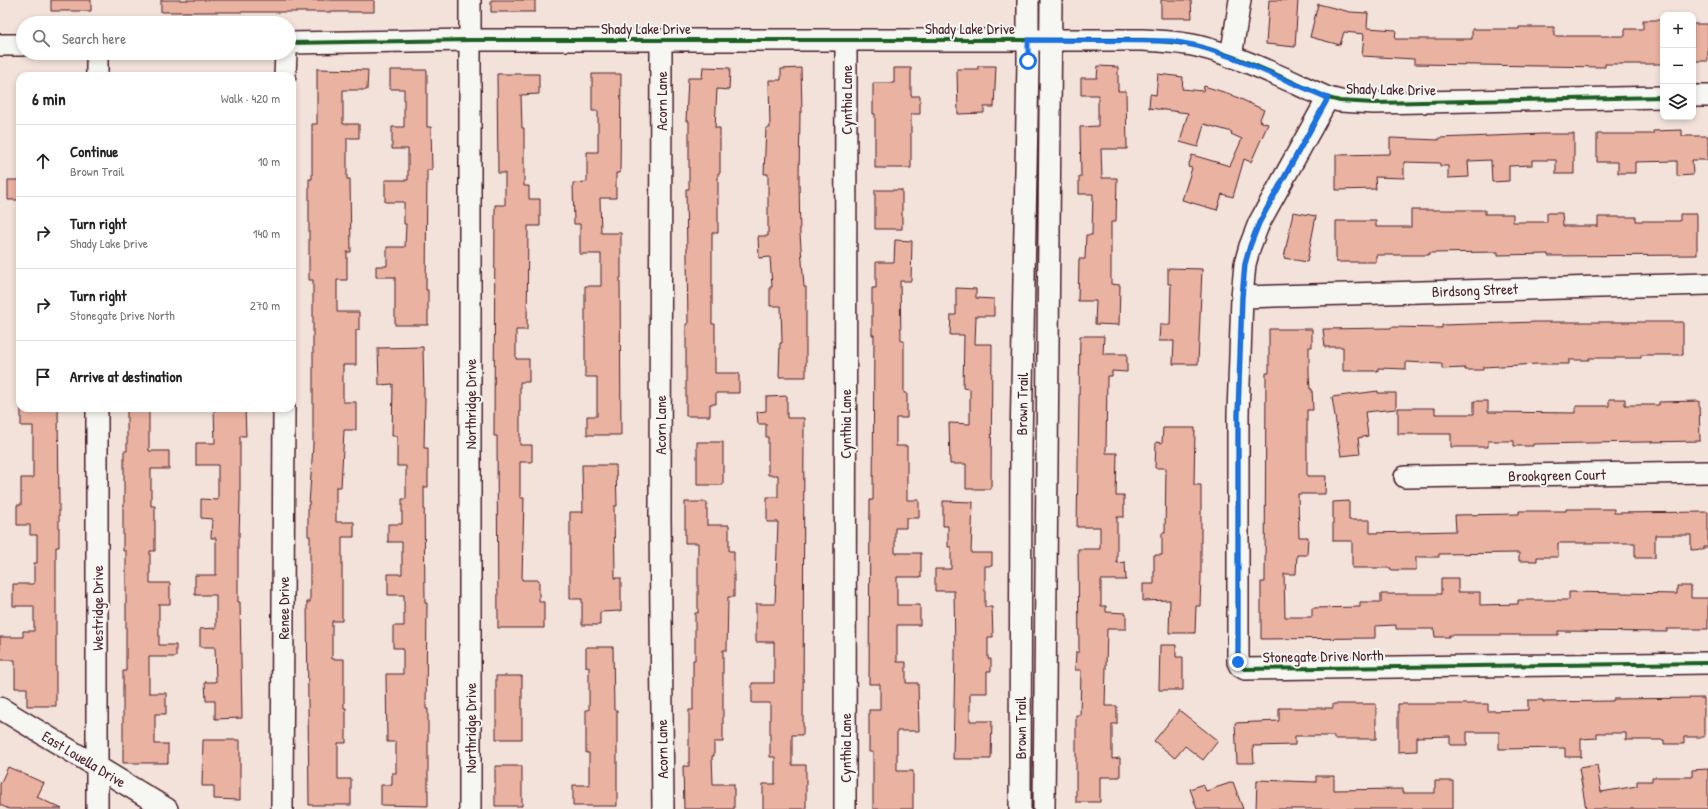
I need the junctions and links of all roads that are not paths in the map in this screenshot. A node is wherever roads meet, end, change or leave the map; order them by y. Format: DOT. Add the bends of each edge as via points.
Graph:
graph roads {
  1 [pos="470,0"];
  2 [pos="1028,0"];
  3 [pos="1051,0"];
  4 [pos="1240,0"];
  5 [pos="470,40"];
  6 [pos="661,40"];
  7 [pos="846,40"];
  8 [pos="1028,40"];
  9 [pos="1051,40"];
  10 [pos="296,43"];
  11 [pos="0,45"];
  12 [pos="16,45"];
  13 [pos="1231,57"];
  14 [pos="97,60"];
  15 [pos="286,60"];
  16 [pos="97,72"];
  17 [pos="285,72"];
  18 [pos="1696,96"];
  19 [pos="1708,96"];
  20 [pos="1660,97"];
  21 [pos="1328,98"];
  22 [pos="1708,284"];
  23 [pos="1242,297"];
  24 [pos="97,412"];
  25 [pos="284,412"];
  26 [pos="1021,444"];
  27 [pos="1047,444"];
  28 [pos="1708,472"];
  29 [pos="1405,477"];
  30 [pos="1708,663"];
  31 [pos="0,708"];
  32 [pos="97,768"];
  33 [pos="97,809"];
  34 [pos="167,809"];
  35 [pos="282,809"];
  36 [pos="470,809"];
  37 [pos="663,809"];
  38 [pos="845,809"];
  39 [pos="1020,809"];
  40 [pos="1044,809"];
  1 -- 5 [label="street, Northridge Drive"];
  2 -- 8 [label="street, Brown Trail"];
  3 -- 9 [label="street, Brown Trail"];
  4 -- 13 [label="street"];
  5 -- 6 [label="street, Shady Lake Drive"];
  5 -- 10 [label="street, Shady Lake Drive"];
  5 -- 36 [label="street, Northridge Drive"];
  6 -- 7 [label="street, Shady Lake Drive"];
  6 -- 37 [label="street, Acorn Lane" via="660,516"];
  7 -- 8 [label="street, Shady Lake Drive"];
  7 -- 38 [label="street, Cynthia Lane"];
  8 -- 9 [label="street, Shady Lake Drive"];
  8 -- 26 [label="street, Brown Trail"];
  9 -- 13 [label="street, Shady Lake Drive" via="1172,41"];
  9 -- 27 [label="street, Brown Trail"];
  11 -- 12 [label="street"];
  13 -- 21 [label="street, Shady Lake Drive"];
  14 -- 16 [label="street"];
  15 -- 17 [label="street"];
  18 -- 19 [label="street"];
  20 -- 21 [label="street, Shady Lake Drive" via="1374,103"];
  21 -- 23 [label="street, Stonegate Drive North" via="1259,223 1245,264"];
  22 -- 23 [label="street, Birdsong Street"];
  23 -- 30 [label="street, Stonegate Drive North" via="1238,468 1240,666 1245,669"];
  24 -- 32 [label="street, Westridge Drive"];
  25 -- 35 [label="street, Renee Drive"];
  26 -- 27 [label="street"];
  26 -- 39 [label="street, Brown Trail"];
  27 -- 40 [label="street, Brown Trail"];
  28 -- 29 [label="street, Brookgreen Court"];
  31 -- 32 [label="street, East Louella Drive"];
  32 -- 33 [label="street, Westridge Drive"];
  32 -- 34 [label="street, East Louella Drive"];
}
